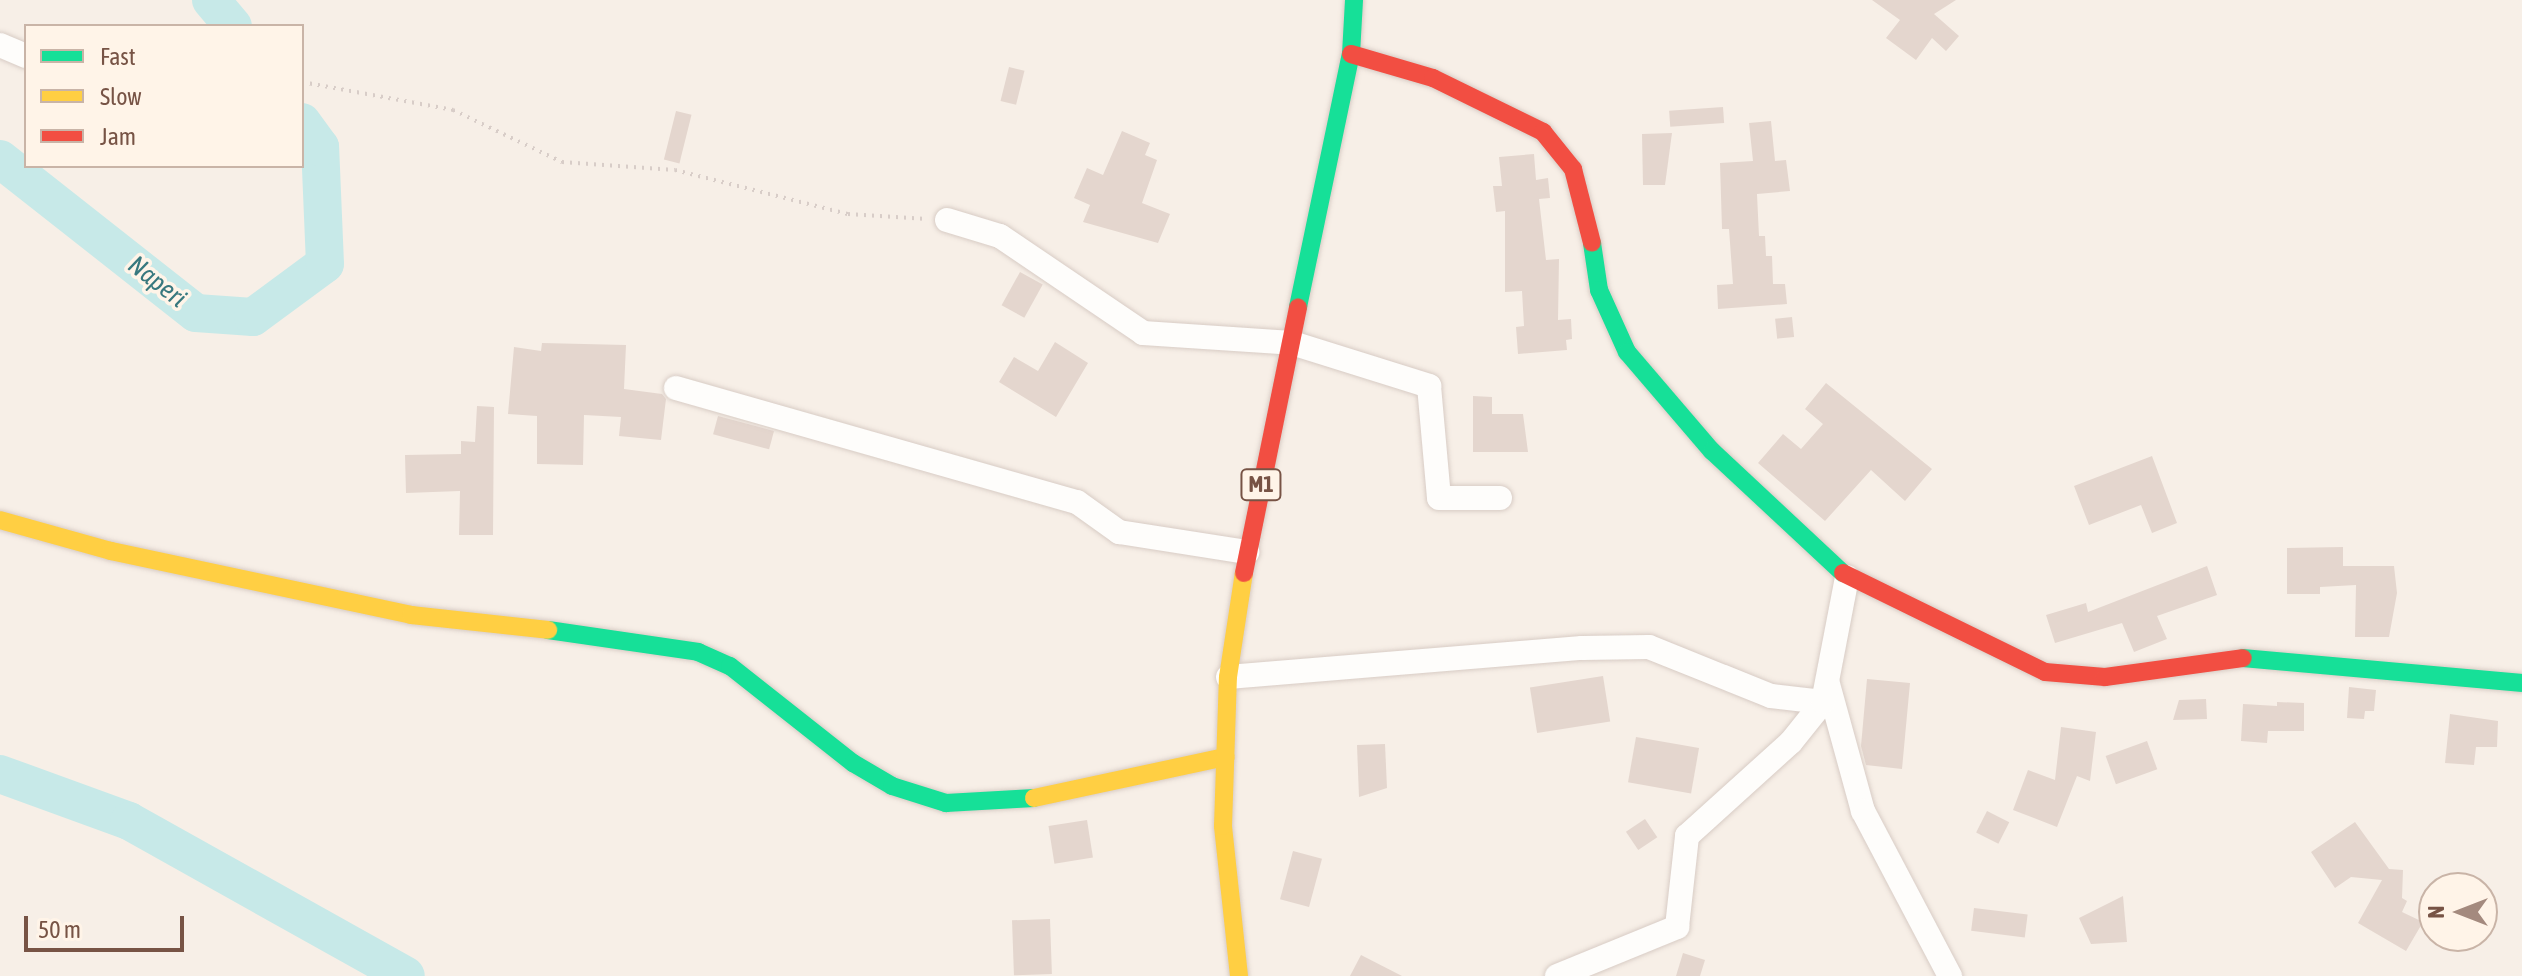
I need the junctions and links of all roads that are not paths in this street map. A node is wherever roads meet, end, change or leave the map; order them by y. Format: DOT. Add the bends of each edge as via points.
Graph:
graph roads {
  1 [pos="1354,0"];
  2 [pos="0,45"];
  3 [pos="1351,54"];
  4 [pos="24,55"];
  5 [pos="947,220"];
  6 [pos="1292,343"];
  7 [pos="676,388"];
  8 [pos="1500,498"];
  9 [pos="0,520"];
  10 [pos="1247,552"];
  11 [pos="1847,577"];
  12 [pos="1228,677"];
  13 [pos="2522,683"];
  14 [pos="1825,693"];
  15 [pos="1226,757"];
  16 [pos="1239,976"];
  17 [pos="1557,976"];
  18 [pos="1950,976"];
  1 -- 3 [label="main road, M1"];
  2 -- 4 [label="street"];
  3 -- 6 [label="main road, M1"];
  3 -- 11 [label="main road" via="1433,78 1543,132 1573,169 1588,214 1599,290 1627,352 1712,451"];
  5 -- 6 [label="street" via="1000,236 1143,333"];
  6 -- 8 [label="street" via="1429,386 1439,498"];
  6 -- 10 [label="main road, M1"];
  7 -- 10 [label="street" via="1077,502 1119,532"];
  9 -- 15 [label="main road" via="111,551 411,615 590,634 698,652 730,666 853,763 892,786 946,803 1043,798"];
  10 -- 12 [label="main road, M1"];
  11 -- 13 [label="main road" via="2045,672 2105,677 2235,657"];
  11 -- 14 [label="street"];
  12 -- 14 [label="street" via="1649,647 1771,696"];
  12 -- 15 [label="main road, M1"];
  14 -- 17 [label="street" via="1791,742 1687,836 1677,927"];
  14 -- 18 [label="street" via="1863,811"];
  15 -- 16 [label="main road, M1" via="1223,826"];
}
